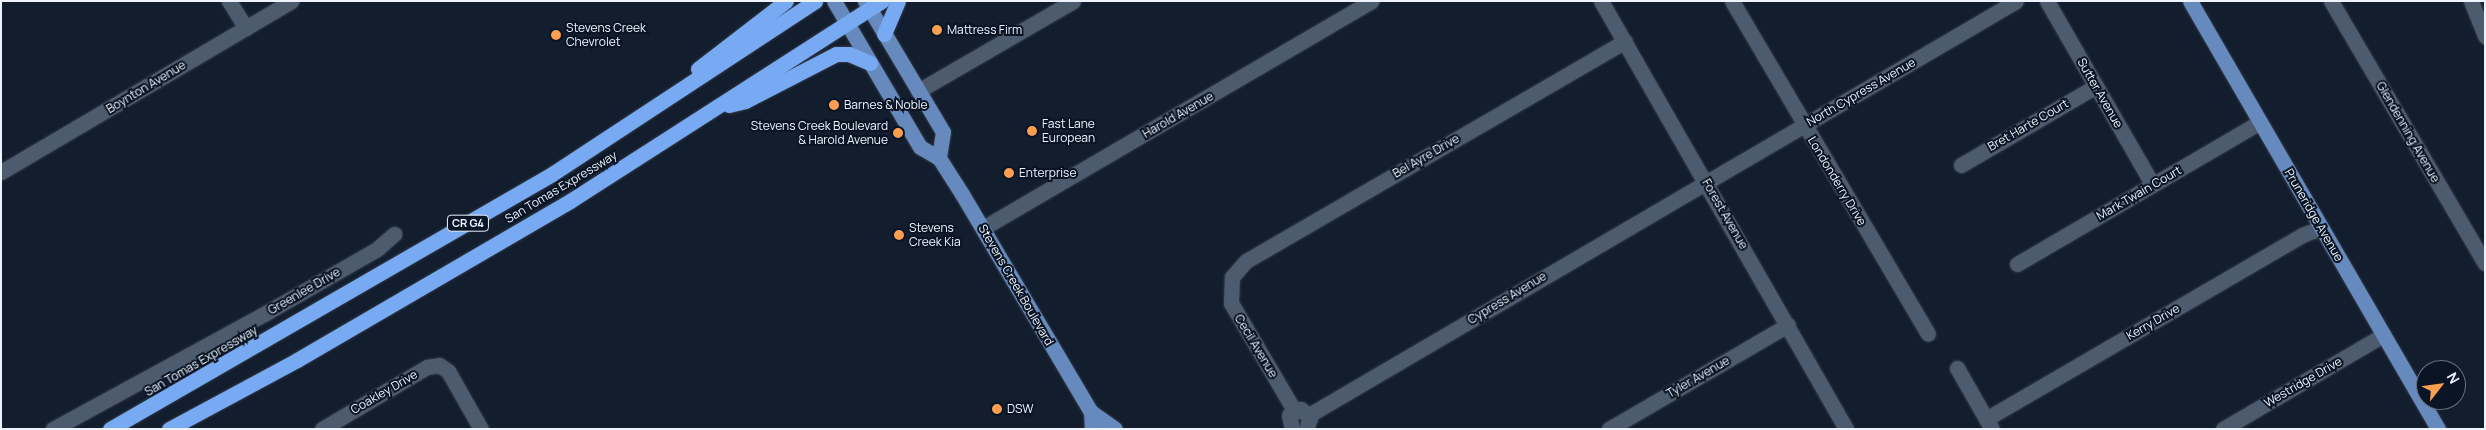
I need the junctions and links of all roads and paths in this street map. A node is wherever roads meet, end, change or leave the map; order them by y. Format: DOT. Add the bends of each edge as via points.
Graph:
graph roads {
  1 [pos="229,1"];
  2 [pos="291,1"];
  3 [pos="786,1"];
  4 [pos="815,1"];
  5 [pos="834,1"];
  6 [pos="898,1"];
  7 [pos="1073,1"];
  8 [pos="1372,1"];
  9 [pos="1601,1"];
  10 [pos="1732,1"];
  11 [pos="2016,1"];
  12 [pos="2047,1"];
  13 [pos="2190,1"];
  14 [pos="2331,1"];
  15 [pos="2471,1"];
  16 [pos="872,4"];
  17 [pos="847,23"];
  18 [pos="246,28"];
  19 [pos="884,34"];
  20 [pos="2485,36"];
  21 [pos="1624,40"];
  22 [pos="870,63"];
  23 [pos="2096,86"];
  24 [pos="681,89"];
  25 [pos="918,91"];
  26 [pos="718,107"];
  27 [pos="2260,122"];
  28 [pos="1804,125"];
  29 [pos="939,158"];
  30 [pos="1960,164"];
  31 [pos="1,172"];
  32 [pos="1705,180"];
  33 [pos="2153,185"];
  34 [pos="983,228"];
  35 [pos="2321,228"];
  36 [pos="394,234"];
  37 [pos="2485,263"];
  38 [pos="2018,264"];
  39 [pos="1232,278"];
  40 [pos="1788,325"];
  41 [pos="1928,334"];
  42 [pos="2383,335"];
  43 [pos="1957,368"];
  44 [pos="1294,410"];
  45 [pos="1091,412"];
  46 [pos="1308,422"];
  47 [pos="1989,424"];
  48 [pos="1289,428"];
  49 [pos="53,429"];
  50 [pos="110,429"];
  51 [pos="169,429"];
  52 [pos="322,429"];
  53 [pos="481,429"];
  54 [pos="1092,429"];
  55 [pos="1115,429"];
  56 [pos="1609,429"];
  57 [pos="1846,429"];
  58 [pos="2223,429"];
  59 [pos="2438,429"];
  1 -- 18 [label="street"];
  2 -- 18 [label="street, Boynton Avenue"];
  3 -- 24 [label="highway" via="716,53"];
  4 -- 24 [label="highway, San Tomas Expressway / CR G4"];
  5 -- 17 [label="main road, Stevens Creek Boulevard"];
  6 -- 19 [label="highway"];
  7 -- 25 [label="street"];
  8 -- 34 [label="street, Harold Avenue"];
  9 -- 21 [label="street, Forest Avenue"];
  10 -- 28 [label="street, Londonderry Drive"];
  11 -- 28 [label="street, North Cypress Avenue"];
  12 -- 23 [label="street, Sutter Avenue"];
  13 -- 27 [label="main road, Pruneridge Avenue"];
  14 -- 37 [label="street, Glendenning Avenue"];
  15 -- 20 [label="street"];
  16 -- 17 [label="highway, San Tomas Expressway / CR G4"];
  16 -- 19 [label="main road"];
  17 -- 22 [label="main road, Stevens Creek Boulevard"];
  17 -- 26 [label="highway, San Tomas Expressway / CR G4"];
  18 -- 31 [label="street, Boynton Avenue"];
  19 -- 25 [label="main road"];
  21 -- 32 [label="street, Forest Avenue"];
  21 -- 39 [label="street, Bel Ayre Drive" via="1246,261"];
  22 -- 26 [label="highway" via="849,54 836,54 745,101"];
  22 -- 29 [label="main road, Stevens Creek Boulevard" via="920,147"];
  23 -- 30 [label="street, Bret Harte Court"];
  23 -- 33 [label="street, Sutter Avenue"];
  24 -- 50 [label="highway, San Tomas Expressway / CR G4" via="552,174"];
  25 -- 29 [label="main road" via="943,132"];
  26 -- 51 [label="highway, San Tomas Expressway / CR G4" via="478,255 297,360"];
  27 -- 33 [label="street, Mark Twain Court"];
  27 -- 35 [label="main road, Pruneridge Avenue"];
  28 -- 32 [label="street, North Cypress Avenue"];
  28 -- 41 [label="street, Londonderry Drive"];
  29 -- 34 [label="main road, Stevens Creek Boulevard"];
  32 -- 40 [label="street, Forest Avenue"];
  32 -- 46 [label="street, Cypress Avenue"];
  33 -- 38 [label="street, Mark Twain Court"];
  34 -- 45 [label="main road, Stevens Creek Boulevard"];
  35 -- 42 [label="main road, Pruneridge Avenue"];
  35 -- 47 [label="street, Kerry Drive" via="2302,235"];
  36 -- 49 [label="street, Greenlee Drive" via="376,249 264,314"];
  39 -- 44 [label="street, Cecil Avenue" via="1231,303"];
  40 -- 56 [label="street, Tyler Avenue"];
  40 -- 57 [label="street, Forest Avenue"];
  42 -- 58 [label="street, Westridge Drive"];
  42 -- 59 [label="main road, Pruneridge Avenue"];
  43 -- 47 [label="street"];
  44 -- 46 [label="street" via="1301,409"];
  44 -- 48 [label="street" via="1288,419"];
  45 -- 54 [label="main road, Stevens Creek Boulevard"];
  45 -- 55 [label="main road, Stevens Creek Boulevard"];
  52 -- 53 [label="street, Coakley Drive" via="428,367 439,365 448,370"];
}
